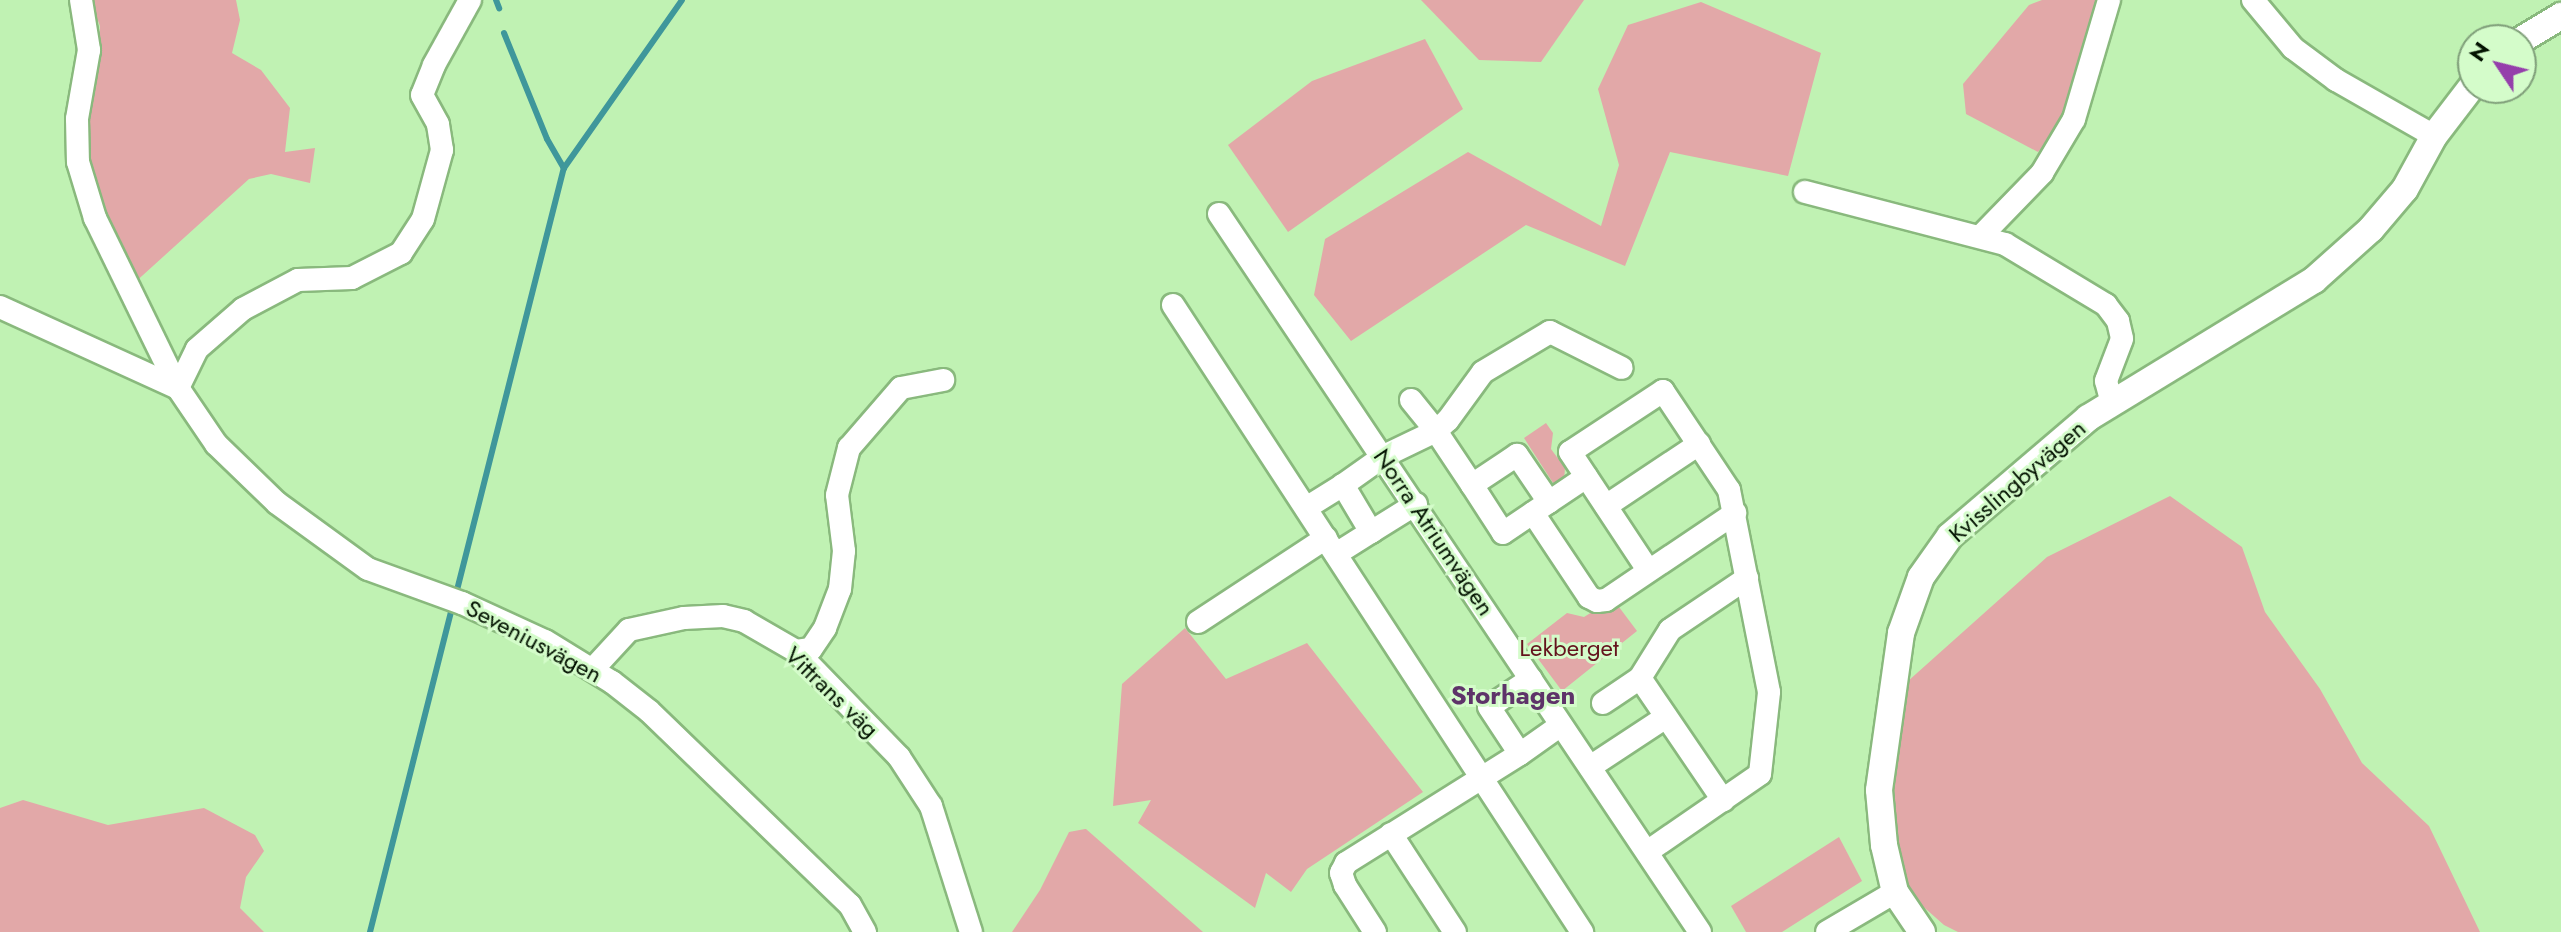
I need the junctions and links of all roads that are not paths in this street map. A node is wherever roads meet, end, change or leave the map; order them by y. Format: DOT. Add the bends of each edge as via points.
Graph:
graph roads {
  1 [pos="81,0"];
  2 [pos="470,0"];
  3 [pos="2109,0"];
  4 [pos="2253,0"];
  5 [pos="2561,16"];
  6 [pos="2537,30"];
  7 [pos="2458,104"];
  8 [pos="2434,136"];
  9 [pos="1805,192"];
  10 [pos="1219,214"];
  11 [pos="1981,236"];
  12 [pos="1173,305"];
  13 [pos="0,307"];
  14 [pos="1622,368"];
  15 [pos="943,380"];
  16 [pos="178,388"];
  17 [pos="1411,400"];
  18 [pos="2112,403"];
  19 [pos="1436,431"];
  20 [pos="1699,444"];
  21 [pos="1384,456"];
  22 [pos="1586,477"];
  23 [pos="1343,485"];
  24 [pos="1472,485"];
  25 [pos="1416,504"];
  26 [pos="1606,506"];
  27 [pos="1306,508"];
  28 [pos="1541,508"];
  29 [pos="1735,513"];
  30 [pos="1374,530"];
  31 [pos="1331,546"];
  32 [pos="1648,570"];
  33 [pos="1747,578"];
  34 [pos="1198,622"];
  35 [pos="796,651"];
  36 [pos="593,669"];
  37 [pos="1640,678"];
  38 [pos="1531,679"];
  39 [pos="1603,703"];
  40 [pos="1666,717"];
  41 [pos="1561,725"];
  42 [pos="1520,754"];
  43 [pos="1590,767"];
  44 [pos="1482,778"];
  45 [pos="1723,800"];
  46 [pos="1391,834"];
  47 [pos="1647,852"];
  48 [pos="1895,892"];
  49 [pos="865,932"];
  50 [pos="971,932"];
  51 [pos="1375,932"];
  52 [pos="1455,932"];
  53 [pos="1582,932"];
  54 [pos="1700,932"];
  55 [pos="1827,932"];
  56 [pos="1922,932"];
  1 -- 16 [label="street, Seveniusvägen" via="89,50 77,119 78,162 95,218"];
  2 -- 16 [label="street" via="422,95 438,124 442,150 423,219 401,253 352,278 298,280 243,309 197,349"];
  3 -- 11 [label="street" via="2074,119 2042,173"];
  4 -- 8 [label="street" via="2293,48 2336,80"];
  5 -- 6 [label="street"];
  7 -- 8 [label="street, Kvisslingbyvägen"];
  8 -- 18 [label="street, Kvisslingbyvägen" via="2397,199 2314,280"];
  9 -- 11 [label="street"];
  10 -- 21 [label="street, Norra Atriumvägen"];
  11 -- 18 [label="street" via="2005,244 2106,305 2122,339 2106,381"];
  12 -- 27 [label="street"];
  13 -- 16 [label="street"];
  14 -- 19 [label="street" via="1550,332 1483,372"];
  15 -- 35 [label="street" via="901,388 849,448 837,495 844,551 840,589 811,649"];
  16 -- 36 [label="street, Seveniusvägen" via="216,444 277,503 368,569 462,603"];
  17 -- 19 [label="street"];
  18 -- 48 [label="street, Kvisslingbyvägen" via="1996,493 1950,536 1921,577 1901,633 1879,790"];
  19 -- 21 [label="street"];
  19 -- 24 [label="street"];
  20 -- 22 [label="street" via="1663,391 1570,452"];
  20 -- 26 [label="street"];
  20 -- 29 [label="street" via="1729,490"];
  21 -- 23 [label="street"];
  21 -- 25 [label="street, Norra Atriumvägen"];
  22 -- 26 [label="street"];
  22 -- 28 [label="street"];
  23 -- 27 [label="street"];
  23 -- 30 [label="street"];
  24 -- 28 [label="street" via="1503,533"];
  24 -- 28 [label="street" via="1517,455"];
  25 -- 30 [label="street"];
  25 -- 38 [label="street, Norra Atriumvägen"];
  26 -- 32 [label="street"];
  27 -- 31 [label="street"];
  28 -- 32 [label="street" via="1589,597 1606,600"];
  29 -- 32 [label="street"];
  29 -- 33 [label="street"];
  30 -- 31 [label="street"];
  31 -- 34 [label="street"];
  31 -- 44 [label="street"];
  33 -- 37 [label="street" via="1670,630"];
  33 -- 45 [label="street" via="1769,692 1760,774"];
  35 -- 36 [label="street, Vittrans väg" via="744,621 684,618 629,630"];
  35 -- 50 [label="street, Vittrans väg" via="899,757 931,806"];
  36 -- 49 [label="street, Seveniusvägen" via="649,711 850,905"];
  37 -- 39 [label="street"];
  37 -- 40 [label="street"];
  38 -- 41 [label="street, Norra Atriumvägen"];
  38 -- 42 [label="street" via="1489,707"];
  40 -- 43 [label="street"];
  40 -- 45 [label="street"];
  41 -- 42 [label="street"];
  41 -- 43 [label="street, Norra Atriumvägen"];
  42 -- 44 [label="street"];
  43 -- 47 [label="street, Norra Atriumvägen"];
  44 -- 46 [label="street"];
  44 -- 53 [label="street"];
  45 -- 47 [label="street"];
  46 -- 51 [label="street" via="1346,863 1341,873"];
  46 -- 52 [label="street"];
  47 -- 54 [label="street, Norra Atriumvägen"];
  48 -- 55 [label="street"];
  48 -- 56 [label="street, Kvisslingbyvägen"];
}
